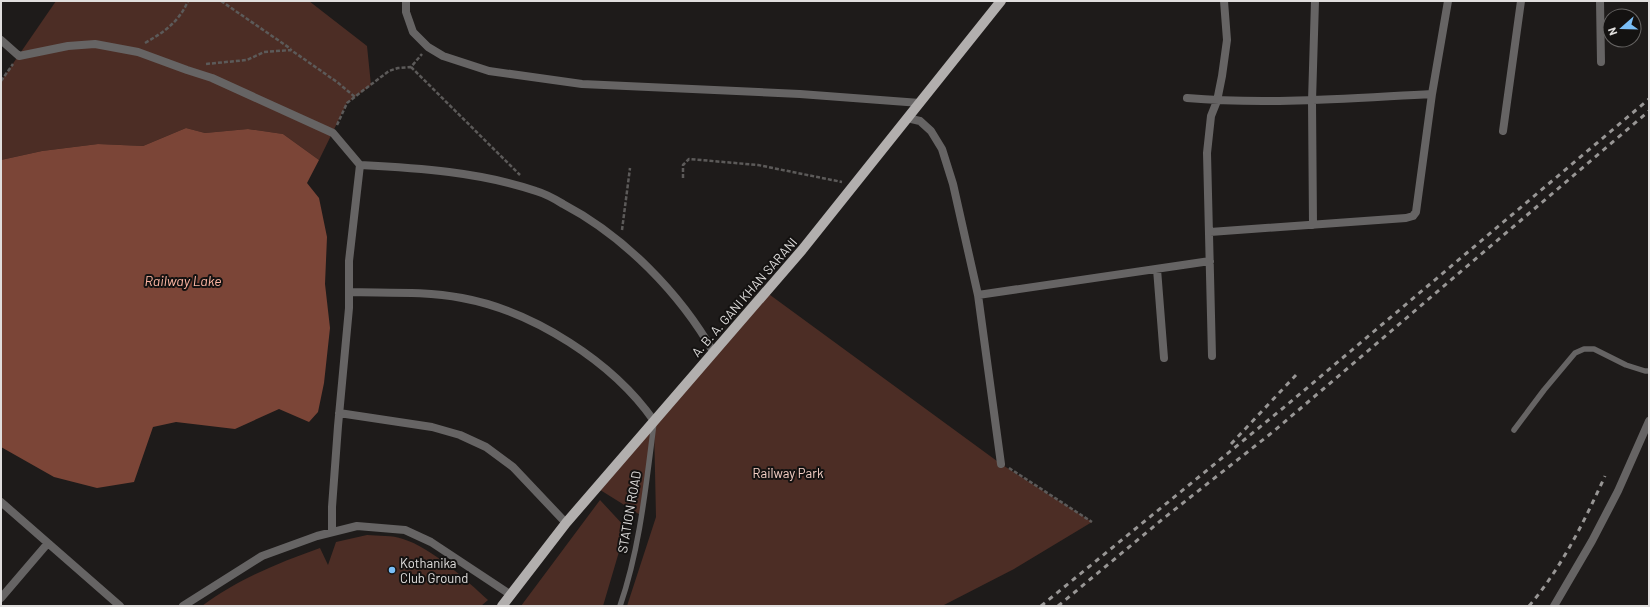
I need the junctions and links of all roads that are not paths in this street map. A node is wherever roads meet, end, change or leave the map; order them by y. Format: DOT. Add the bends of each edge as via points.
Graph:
graph roads {
  1 [pos="406,1"];
  2 [pos="1001,1"];
  3 [pos="1224,1"];
  4 [pos="1315,1"];
  5 [pos="1448,1"];
  6 [pos="1522,1"];
  7 [pos="1600,1"];
  8 [pos="1,40"];
  9 [pos="1601,62"];
  10 [pos="1432,94"];
  11 [pos="1187,98"];
  12 [pos="1217,101"];
  13 [pos="1312,101"];
  14 [pos="920,103"];
  15 [pos="907,118"];
  16 [pos="1503,131"];
  17 [pos="360,165"];
  18 [pos="1313,225"];
  19 [pos="1210,232"];
  20 [pos="1210,261"];
  21 [pos="1157,269"];
  22 [pos="349,292"];
  23 [pos="978,296"];
  24 [pos="714,352"];
  25 [pos="1212,356"];
  26 [pos="1164,358"];
  27 [pos="1649,371"];
  28 [pos="339,413"];
  29 [pos="654,421"];
  30 [pos="1649,421"];
  31 [pos="1514,430"];
  32 [pos="1002,464"];
  33 [pos="1,502"];
  34 [pos="566,523"];
  35 [pos="332,532"];
  36 [pos="48,543"];
  37 [pos="511,595"];
  38 [pos="1,598"];
  39 [pos="120,606"];
  40 [pos="183,606"];
  41 [pos="502,606"];
  42 [pos="620,606"];
  43 [pos="1554,606"];
  1 -- 14 [label="street" via="406,12 413,32 428,47 443,56 490,70 582,84 800,94"];
  2 -- 14 [label="main road, A. B. A. GANI KHAN SARANI"];
  3 -- 12 [label="street" via="1227,40"];
  4 -- 13 [label="street"];
  5 -- 10 [label="street"];
  6 -- 16 [label="street"];
  7 -- 9 [label="street"];
  8 -- 17 [label="street" via="19,56 68,46 95,44 138,52 212,78 333,133"];
  10 -- 13 [label="street"];
  10 -- 18 [label="street" via="1416,212 1413,216"];
  11 -- 12 [label="street"];
  12 -- 13 [label="street"];
  12 -- 19 [label="street" via="1211,116 1207,153"];
  13 -- 18 [label="street"];
  14 -- 15 [label="main road, A. B. A. GANI KHAN SARANI"];
  15 -- 23 [label="street" via="920,121 932,131 942,149 954,184"];
  15 -- 24 [label="main road, A. B. A. GANI KHAN SARANI" via="802,250"];
  17 -- 22 [label="street" via="349,261"];
  17 -- 24 [label="street" via="422,168 467,175 536,191 586,216 620,240 675,296 702,331"];
  18 -- 19 [label="street"];
  19 -- 20 [label="street"];
  20 -- 21 [label="street"];
  20 -- 25 [label="street"];
  21 -- 23 [label="street"];
  21 -- 26 [label="street"];
  22 -- 28 [label="street"];
  22 -- 29 [label="street" via="461,298 523,317 557,333 605,368 644,406"];
  23 -- 32 [label="street"];
  24 -- 29 [label="main road, A. B. A. GANI KHAN SARANI"];
  27 -- 31 [label="lane" via="1626,365 1594,349 1584,349 1575,353"];
  28 -- 34 [label="street" via="432,427 486,446 513,467"];
  28 -- 35 [label="street"];
  29 -- 34 [label="main road, A. B. A. GANI KHAN SARANI"];
  29 -- 42 [label="lane, STATION ROAD" via="642,516"];
  30 -- 43 [label="street" via="1618,491"];
  33 -- 36 [label="street"];
  34 -- 37 [label="main road, A. B. A. GANI KHAN SARANI"];
  35 -- 37 [label="street" via="357,526 405,530 431,542"];
  35 -- 40 [label="street" via="262,556"];
  36 -- 38 [label="street"];
  36 -- 39 [label="street"];
  37 -- 41 [label="main road, A. B. A. GANI KHAN SARANI"];
}
